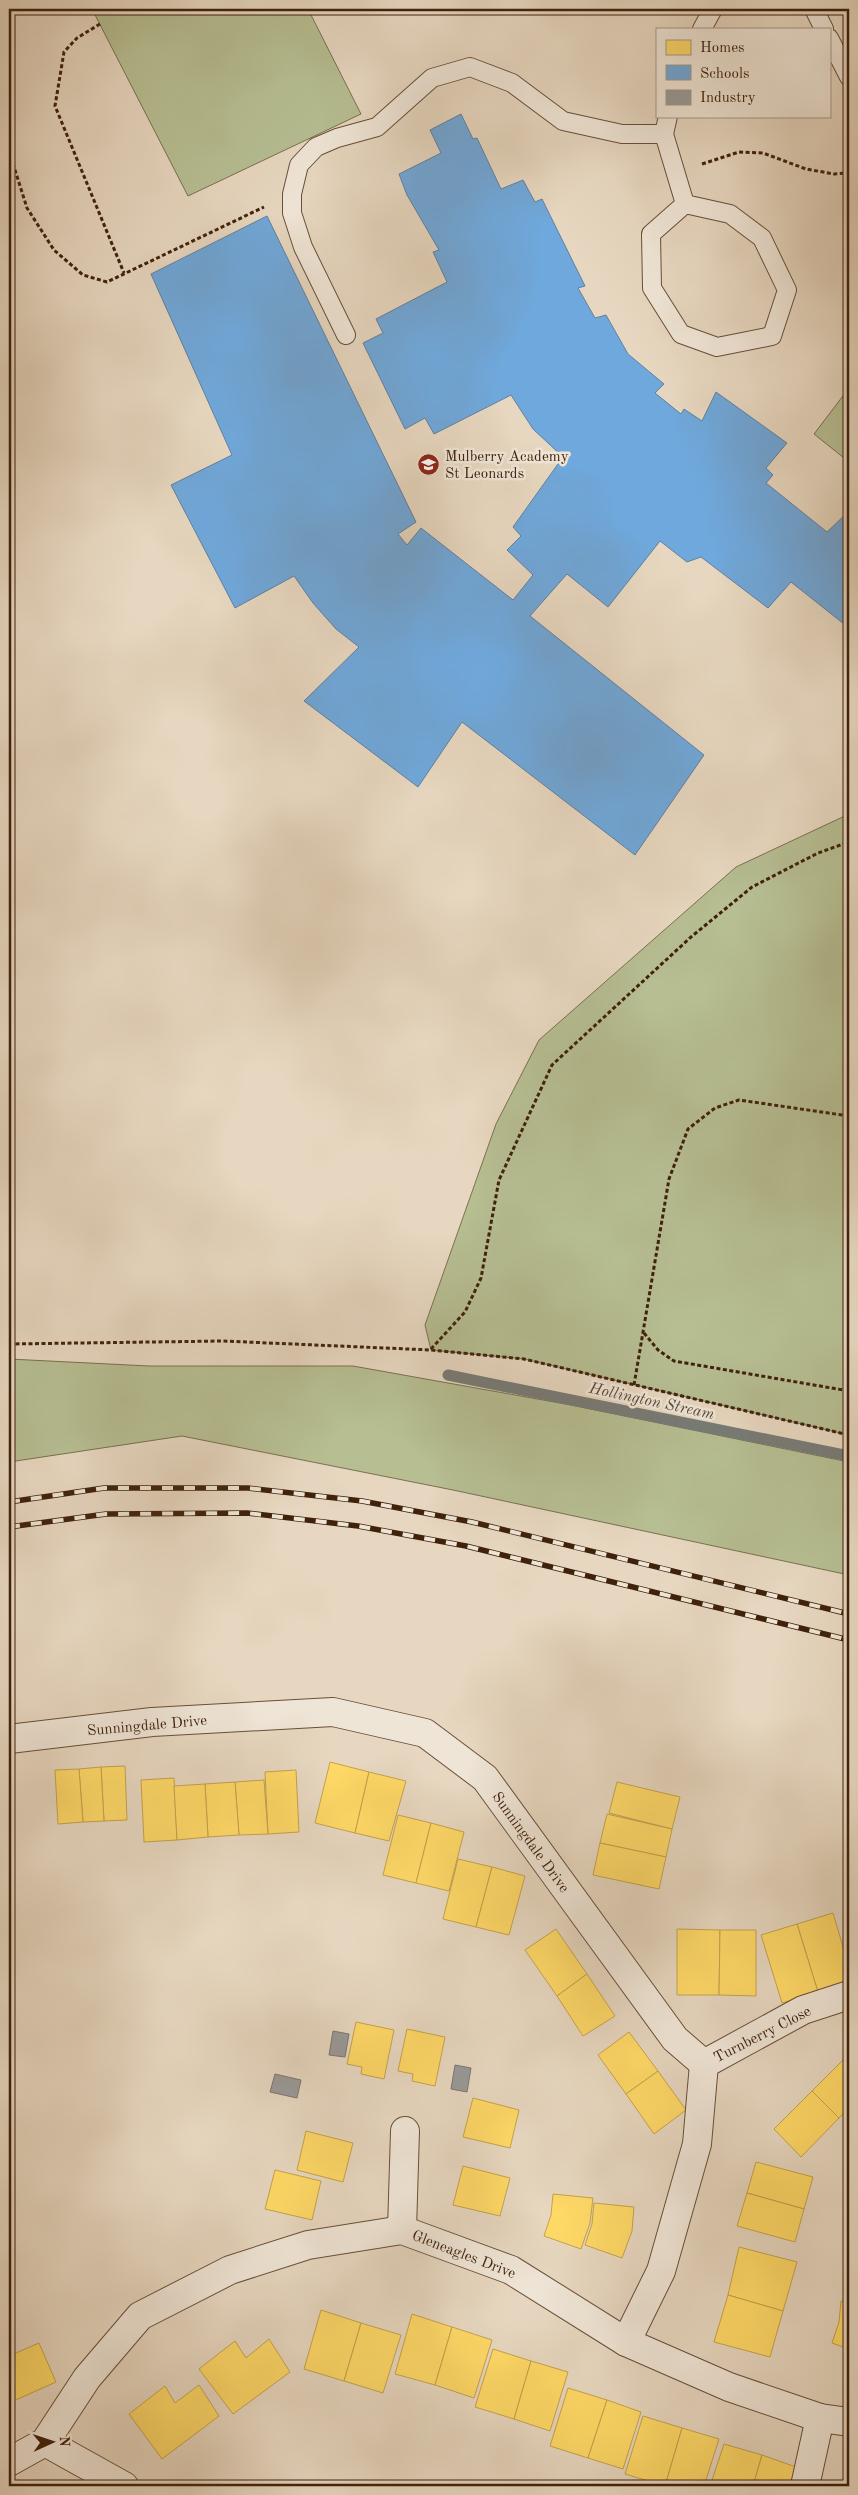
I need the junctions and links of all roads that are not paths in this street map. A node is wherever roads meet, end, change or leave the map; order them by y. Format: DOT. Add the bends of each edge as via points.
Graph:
graph roads {
  1 [pos="713,9"];
  2 [pos="814,9"];
  3 [pos="703,28"];
  4 [pos="824,28"];
  5 [pos="830,40"];
  6 [pos="849,77"];
  7 [pos="668,118"];
  8 [pos="664,134"];
  9 [pos="685,204"];
  10 [pos="346,335"];
  11 [pos="9,1739"];
  12 [pos="849,1995"];
  13 [pos="704,2064"];
  14 [pos="404,2131"];
  15 [pos="402,2230"];
  16 [pos="626,2342"];
  17 [pos="820,2418"];
  18 [pos="849,2422"];
  19 [pos="44,2442"];
  20 [pos="9,2462"];
  21 [pos="124,2486"];
  22 [pos="805,2486"];
  1 -- 3 [label="lane"];
  2 -- 4 [label="lane"];
  5 -- 6 [label="lane"];
  7 -- 8 [label="lane"];
  8 -- 9 [label="lane"];
  8 -- 10 [label="lane" via="622,134 563,121 512,83 470,67 432,78 377,127 316,147 299,165 292,194 292,213 303,247"];
  9 -- 9 [label="lane" via="730,214 762,238 787,290 772,336 717,347 681,334 652,288 651,234"];
  11 -- 13 [label="street, Sunningdale Drive" via="152,1722 333,1712 426,1733 485,1778 676,2038"];
  12 -- 13 [label="street, Turnberry Close" via="803,2010"];
  13 -- 16 [label="street" via="697,2144 662,2272"];
  14 -- 15 [label="street"];
  15 -- 16 [label="street, Gleneagles Drive" via="511,2270"];
  15 -- 19 [label="street, Gleneagles Drive" via="308,2245 230,2270 140,2316 87,2378"];
  16 -- 17 [label="street, Gleneagles Drive" via="729,2387"];
  17 -- 18 [label="street, Gleneagles Drive"];
  17 -- 22 [label="street"];
  19 -- 20 [label="street, Gleneagles Drive"];
  19 -- 21 [label="street"];
}
